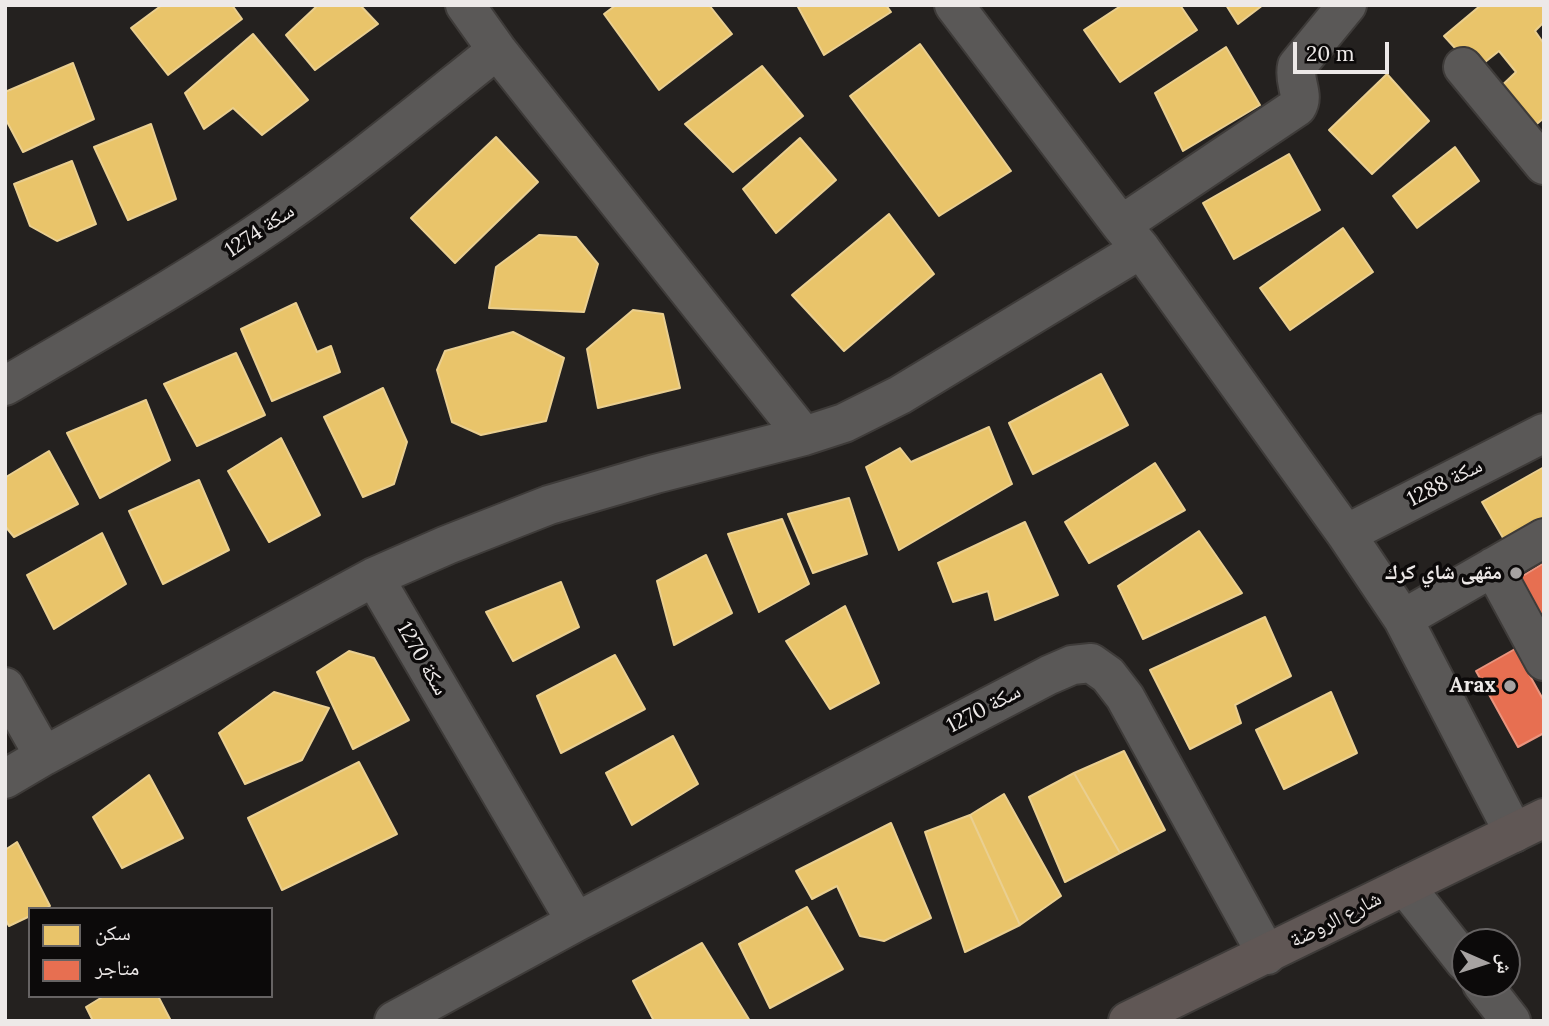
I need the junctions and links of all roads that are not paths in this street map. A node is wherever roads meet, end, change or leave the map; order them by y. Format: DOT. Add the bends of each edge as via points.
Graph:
graph roads {
  1 [pos="465,5"];
  2 [pos="954,5"];
  3 [pos="1347,5"];
  4 [pos="497,50"];
  5 [pos="1463,67"];
  6 [pos="1544,165"];
  7 [pos="1131,237"];
  8 [pos="5,386"];
  9 [pos="1544,433"];
  10 [pos="804,436"];
  11 [pos="1346,534"];
  12 [pos="1544,538"];
  13 [pos="1493,567"];
  14 [pos="374,577"];
  15 [pos="1403,620"];
  16 [pos="1544,661"];
  17 [pos="5,687"];
  18 [pos="44,756"];
  19 [pos="5,779"];
  20 [pos="1529,826"];
  21 [pos="1405,886"];
  22 [pos="576,922"];
  23 [pos="1451,944"];
  24 [pos="1267,955"];
  25 [pos="1493,998"];
  26 [pos="394,1021"];
  27 [pos="1128,1021"];
  28 [pos="1511,1021"];
  1 -- 4 [label="street"];
  2 -- 7 [label="street"];
  3 -- 7 [label="street" via="1297,66 1301,96 1297,107"];
  4 -- 8 [label="street, سكة 1274" via="271,224"];
  4 -- 10 [label="street"];
  5 -- 6 [label="street"];
  7 -- 10 [label="street" via="900,395 844,423"];
  7 -- 11 [label="street"];
  9 -- 11 [label="street, سكة 1288"];
  10 -- 14 [label="street" via="549,505"];
  11 -- 15 [label="street"];
  12 -- 13 [label="street"];
  13 -- 15 [label="street"];
  13 -- 16 [label="street"];
  14 -- 18 [label="street"];
  14 -- 22 [label="street, سكة 1270"];
  15 -- 20 [label="street"];
  17 -- 18 [label="street"];
  18 -- 19 [label="street"];
  20 -- 21 [label="main road, شارع الروضة"];
  21 -- 23 [label="street"];
  21 -- 24 [label="main road, شارع الروضة"];
  22 -- 24 [label="street, سكة 1270" via="1049,674 1072,664 1091,663 1125,696"];
  22 -- 26 [label="street, سكة 1270"];
  24 -- 27 [label="main road, شارع الروضة"];
  25 -- 28 [label="street"];
}
